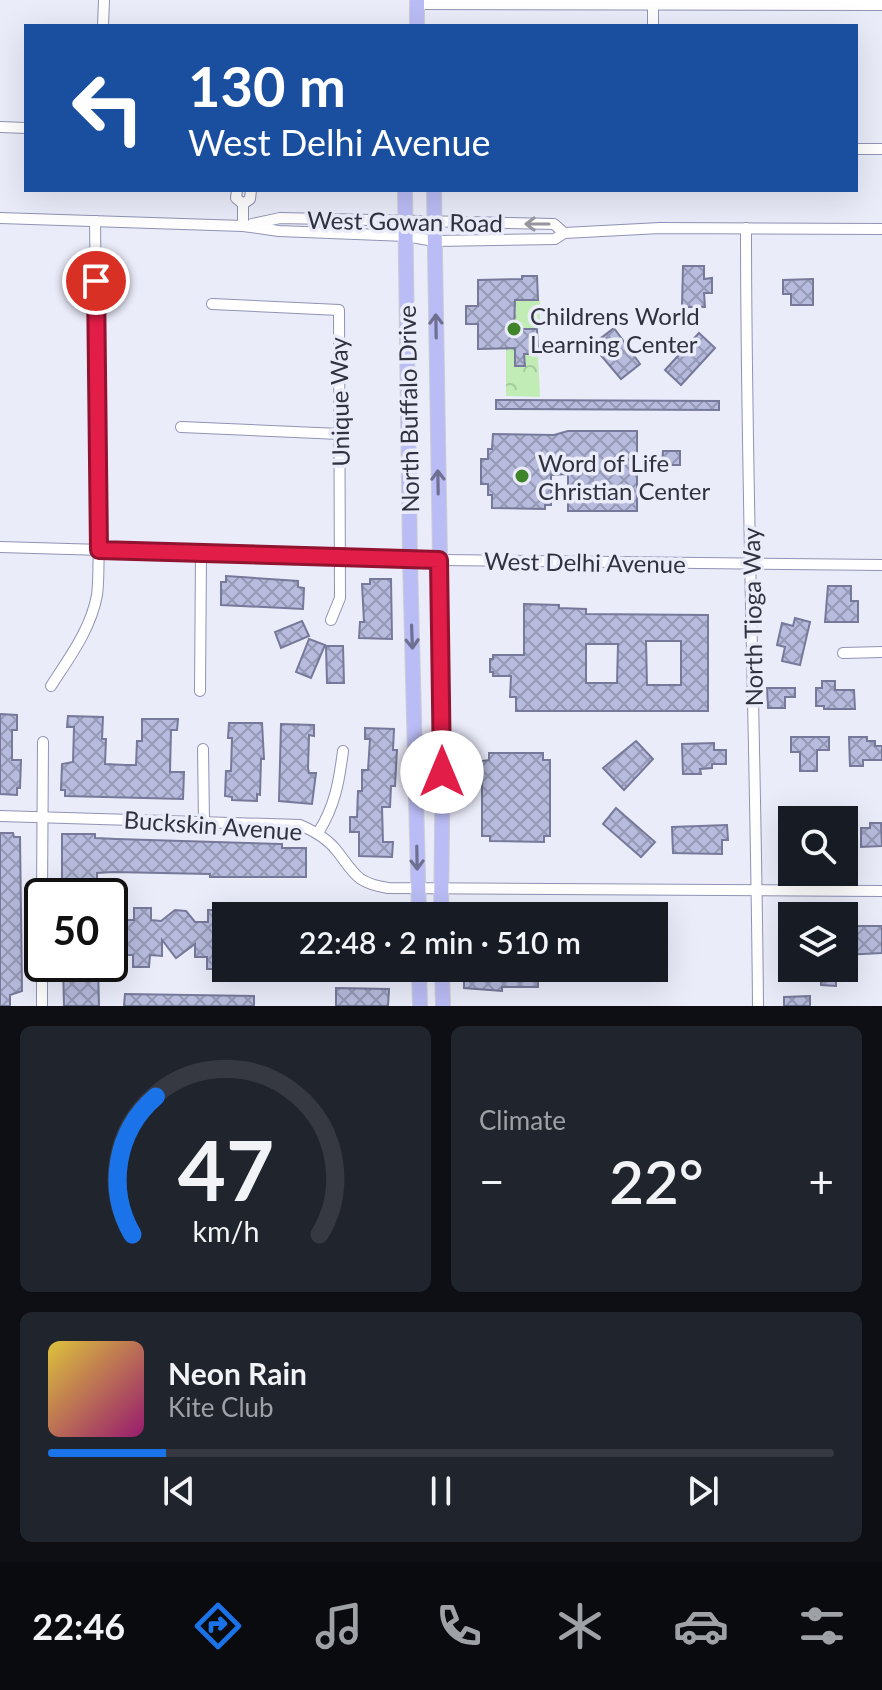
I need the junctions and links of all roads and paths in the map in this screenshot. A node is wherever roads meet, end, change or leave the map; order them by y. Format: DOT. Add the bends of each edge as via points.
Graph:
graph roads {
  1 [pos="104,0"];
  2 [pos="417,2"];
  3 [pos="506,2"];
  4 [pos="882,3"];
  5 [pos="653,4"];
  6 [pos="103,24"];
  7 [pos="417,24"];
  8 [pos="653,24"];
  9 [pos="0,127"];
  10 [pos="24,128"];
  11 [pos="858,149"];
  12 [pos="882,149"];
  13 [pos="237,192"];
  14 [pos="251,192"];
  15 [pos="405,192"];
  16 [pos="434,192"];
  17 [pos="243,204"];
  18 [pos="0,218"];
  19 [pos="95,221"];
  20 [pos="434,223"];
  21 [pos="243,226"];
  22 [pos="746,228"];
  23 [pos="406,229"];
  24 [pos="882,229"];
  25 [pos="564,233"];
  26 [pos="434,241"];
  27 [pos="212,304"];
  28 [pos="181,427"];
  29 [pos="340,434"];
  30 [pos="0,547"];
  31 [pos="99,550"];
  32 [pos="201,553"];
  33 [pos="341,557"];
  34 [pos="410,559"];
  35 [pos="439,560"];
  36 [pos="752,564"];
  37 [pos="882,565"];
  38 [pos="331,620"];
  39 [pos="882,652"];
  40 [pos="843,653"];
  41 [pos="51,686"];
  42 [pos="200,691"];
  43 [pos="43,742"];
  44 [pos="203,749"];
  45 [pos="343,751"];
  46 [pos="0,816"];
  47 [pos="42,817"];
  48 [pos="204,821"];
  49 [pos="318,833"];
  50 [pos="42,878"];
  51 [pos="418,889"];
  52 [pos="441,889"];
  53 [pos="757,889"];
  54 [pos="882,891"];
  55 [pos="418,902"];
  56 [pos="441,902"];
  57 [pos="42,982"];
  58 [pos="419,982"];
  59 [pos="442,982"];
  60 [pos="42,1006"];
  61 [pos="420,1006"];
  62 [pos="443,1006"];
  63 [pos="758,1006"];
  1 -- 6 [label="street"];
  2 -- 3 [label="street"];
  2 -- 7 [label="main road"];
  3 -- 5 [label="street"];
  4 -- 5 [label="street"];
  5 -- 8 [label="street"];
  9 -- 10 [label="street"];
  11 -- 12 [label="street"];
  13 -- 17 [label="street"];
  14 -- 17 [label="street"];
  15 -- 23 [label="main road, North Buffalo Drive"];
  16 -- 20 [label="main road, North Buffalo Drive"];
  17 -- 21 [label="street"];
  18 -- 19 [label="street, West Gowan Road"];
  19 -- 21 [label="street, West Gowan Road"];
  19 -- 31 [label="street"];
  20 -- 23 [label="street, West Gowan Road"];
  25 -- 20 [label="street, West Gowan Road, one-way" via="554,224"];
  20 -- 26 [label="main road, North Buffalo Drive"];
  21 -- 23 [label="street, West Gowan Road" via="280,218"];
  22 -- 24 [label="street, West Gowan Road"];
  22 -- 25 [label="street, West Gowan Road"];
  22 -- 36 [label="street, North Tioga Way"];
  23 -- 26 [label="street, West Gowan Road"];
  23 -- 34 [label="main road, North Buffalo Drive"];
  25 -- 26 [label="street, West Gowan Road" via="555,239"];
  35 -- 26 [label="main road, North Buffalo Drive, one-way"];
  27 -- 29 [label="street, Unique Way" via="339,310"];
  28 -- 29 [label="street"];
  29 -- 33 [label="street, Unique Way"];
  30 -- 31 [label="street, West Delhi Avenue"];
  31 -- 32 [label="street, West Delhi Avenue"];
  31 -- 41 [label="street" via="90,621"];
  32 -- 33 [label="street, West Delhi Avenue"];
  32 -- 42 [label="street"];
  33 -- 34 [label="street, West Delhi Avenue"];
  33 -- 38 [label="street, Unique Way" via="340,598"];
  34 -- 35 [label="street, West Delhi Avenue"];
  34 -- 51 [label="main road, North Buffalo Drive, one-way"];
  35 -- 36 [label="street, West Delhi Avenue"];
  35 -- 52 [label="main road, North Buffalo Drive"];
  36 -- 37 [label="street, West Delhi Avenue"];
  36 -- 53 [label="street, North Tioga Way"];
  39 -- 40 [label="street"];
  43 -- 47 [label="street"];
  44 -- 48 [label="street"];
  45 -- 49 [label="street" via="338,789"];
  46 -- 47 [label="street, Buckskin Avenue"];
  47 -- 48 [label="street, Buckskin Avenue"];
  47 -- 50 [label="street"];
  48 -- 49 [label="street, Buckskin Avenue" via="300,825"];
  49 -- 51 [label="street, Buckskin Avenue" via="359,879 378,887"];
  51 -- 52 [label="street, Buckskin Avenue"];
  51 -- 55 [label="main road, North Buffalo Drive"];
  52 -- 53 [label="street, Buckskin Avenue"];
  52 -- 56 [label="main road, North Buffalo Drive"];
  53 -- 54 [label="street, Buckskin Avenue"];
  53 -- 63 [label="street, North Tioga Way"];
  57 -- 60 [label="street"];
  58 -- 61 [label="main road"];
  59 -- 62 [label="main road"];
}
